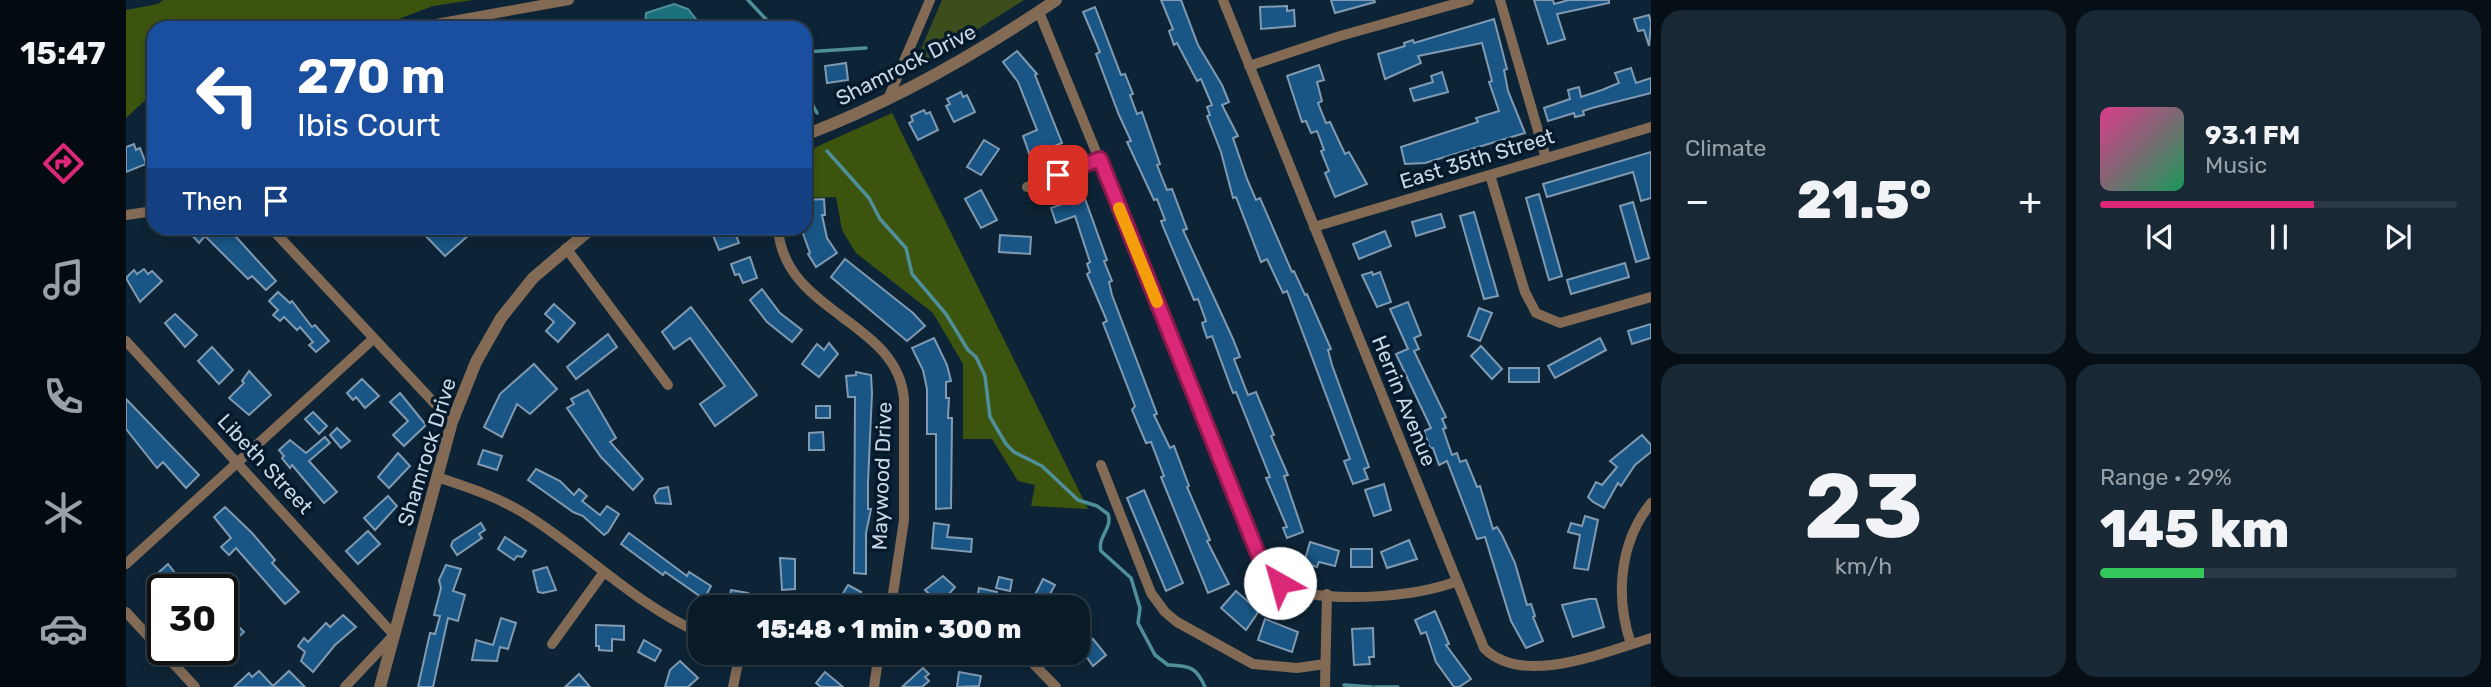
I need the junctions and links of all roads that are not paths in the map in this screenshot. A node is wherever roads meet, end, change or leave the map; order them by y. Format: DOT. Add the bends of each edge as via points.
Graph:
graph roads {
  1 [pos="569,0"];
  2 [pos="930,0"];
  3 [pos="1056,0"];
  4 [pos="1223,0"];
  5 [pos="1469,0"];
  6 [pos="1500,0"];
  7 [pos="1039,12"];
  8 [pos="453,21"];
  9 [pos="1249,66"];
  10 [pos="888,99"];
  11 [pos="1651,127"];
  12 [pos="812,132"];
  13 [pos="1546,158"];
  14 [pos="1100,159"];
  15 [pos="1490,175"];
  16 [pos="1027,187"];
  17 [pos="147,212"];
  18 [pos="126,215"];
  19 [pos="1314,227"];
  20 [pos="277,235"];
  21 [pos="583,235"];
  22 [pos="779,235"];
  23 [pos="566,248"];
  24 [pos="1651,297"];
  25 [pos="373,339"];
  26 [pos="126,341"];
  27 [pos="668,385"];
  28 [pos="452,422"];
  29 [pos="237,463"];
  30 [pos="1101,465"];
  31 [pos="437,477"];
  32 [pos="1651,503"];
  33 [pos="126,565"];
  34 [pos="604,572"];
  35 [pos="1455,582"];
  36 [pos="1327,594"];
  37 [pos="893,595"];
  38 [pos="126,612"];
  39 [pos="688,627"];
  40 [pos="394,635"];
  41 [pos="1651,638"];
  42 [pos="552,644"];
  43 [pos="1631,645"];
  44 [pos="1325,664"];
  45 [pos="738,665"];
  46 [pos="877,665"];
  47 [pos="1035,665"];
  48 [pos="195,687"];
  49 [pos="345,687"];
  50 [pos="380,687"];
  51 [pos="733,687"];
  52 [pos="874,687"];
  53 [pos="1056,687"];
  54 [pos="1325,687"];
  1 -- 8 [label="street"];
  2 -- 10 [label="street"];
  3 -- 7 [label="street, Shamrock Drive"];
  4 -- 9 [label="street, Herrin Avenue"];
  5 -- 9 [label="street"];
  6 -- 13 [label="street"];
  7 -- 10 [label="street, Shamrock Drive" via="978,52"];
  7 -- 14 [label="street"];
  9 -- 19 [label="street, Herrin Avenue"];
  10 -- 12 [label="street, Shamrock Drive"];
  11 -- 13 [label="street, East 35th Street"];
  13 -- 15 [label="street, East 35th Street"];
  14 -- 16 [label="street"];
  14 -- 36 [label="street" via="1261,561 1284,586 1302,593"];
  15 -- 19 [label="street, East 35th Street"];
  15 -- 24 [label="street" via="1525,292 1536,313 1560,323"];
  17 -- 18 [label="street"];
  19 -- 35 [label="street, Herrin Avenue"];
  20 -- 25 [label="street"];
  21 -- 23 [label="street, Shamrock Drive"];
  22 -- 37 [label="street, Maywood Drive" via="783,257 800,284 880,349 902,380 904,520"];
  23 -- 27 [label="street"];
  23 -- 28 [label="street, Shamrock Drive" via="533,278 501,318 476,362"];
  25 -- 28 [label="street"];
  25 -- 29 [label="street"];
  26 -- 29 [label="street, Libeth Street"];
  28 -- 31 [label="street, Shamrock Drive"];
  29 -- 33 [label="street"];
  29 -- 40 [label="street, Libeth Street"];
  30 -- 44 [label="street" via="1151,593 1177,622 1254,664 1287,668"];
  31 -- 34 [label="street" via="520,511"];
  31 -- 40 [label="street, Shamrock Drive"];
  32 -- 43 [label="street" via="1631,536 1624,562 1622,598"];
  34 -- 39 [label="street"];
  34 -- 42 [label="street"];
  35 -- 36 [label="street" via="1421,594"];
  35 -- 43 [label="street, Herrin Avenue" via="1483,648 1509,668 1542,671"];
  36 -- 44 [label="street"];
  38 -- 48 [label="street"];
  40 -- 49 [label="street"];
  40 -- 50 [label="street, Shamrock Drive"];
  41 -- 43 [label="street, Herrin Avenue"];
  44 -- 54 [label="street"];
  45 -- 51 [label="street"];
  46 -- 52 [label="street"];
  47 -- 53 [label="street"];
}
